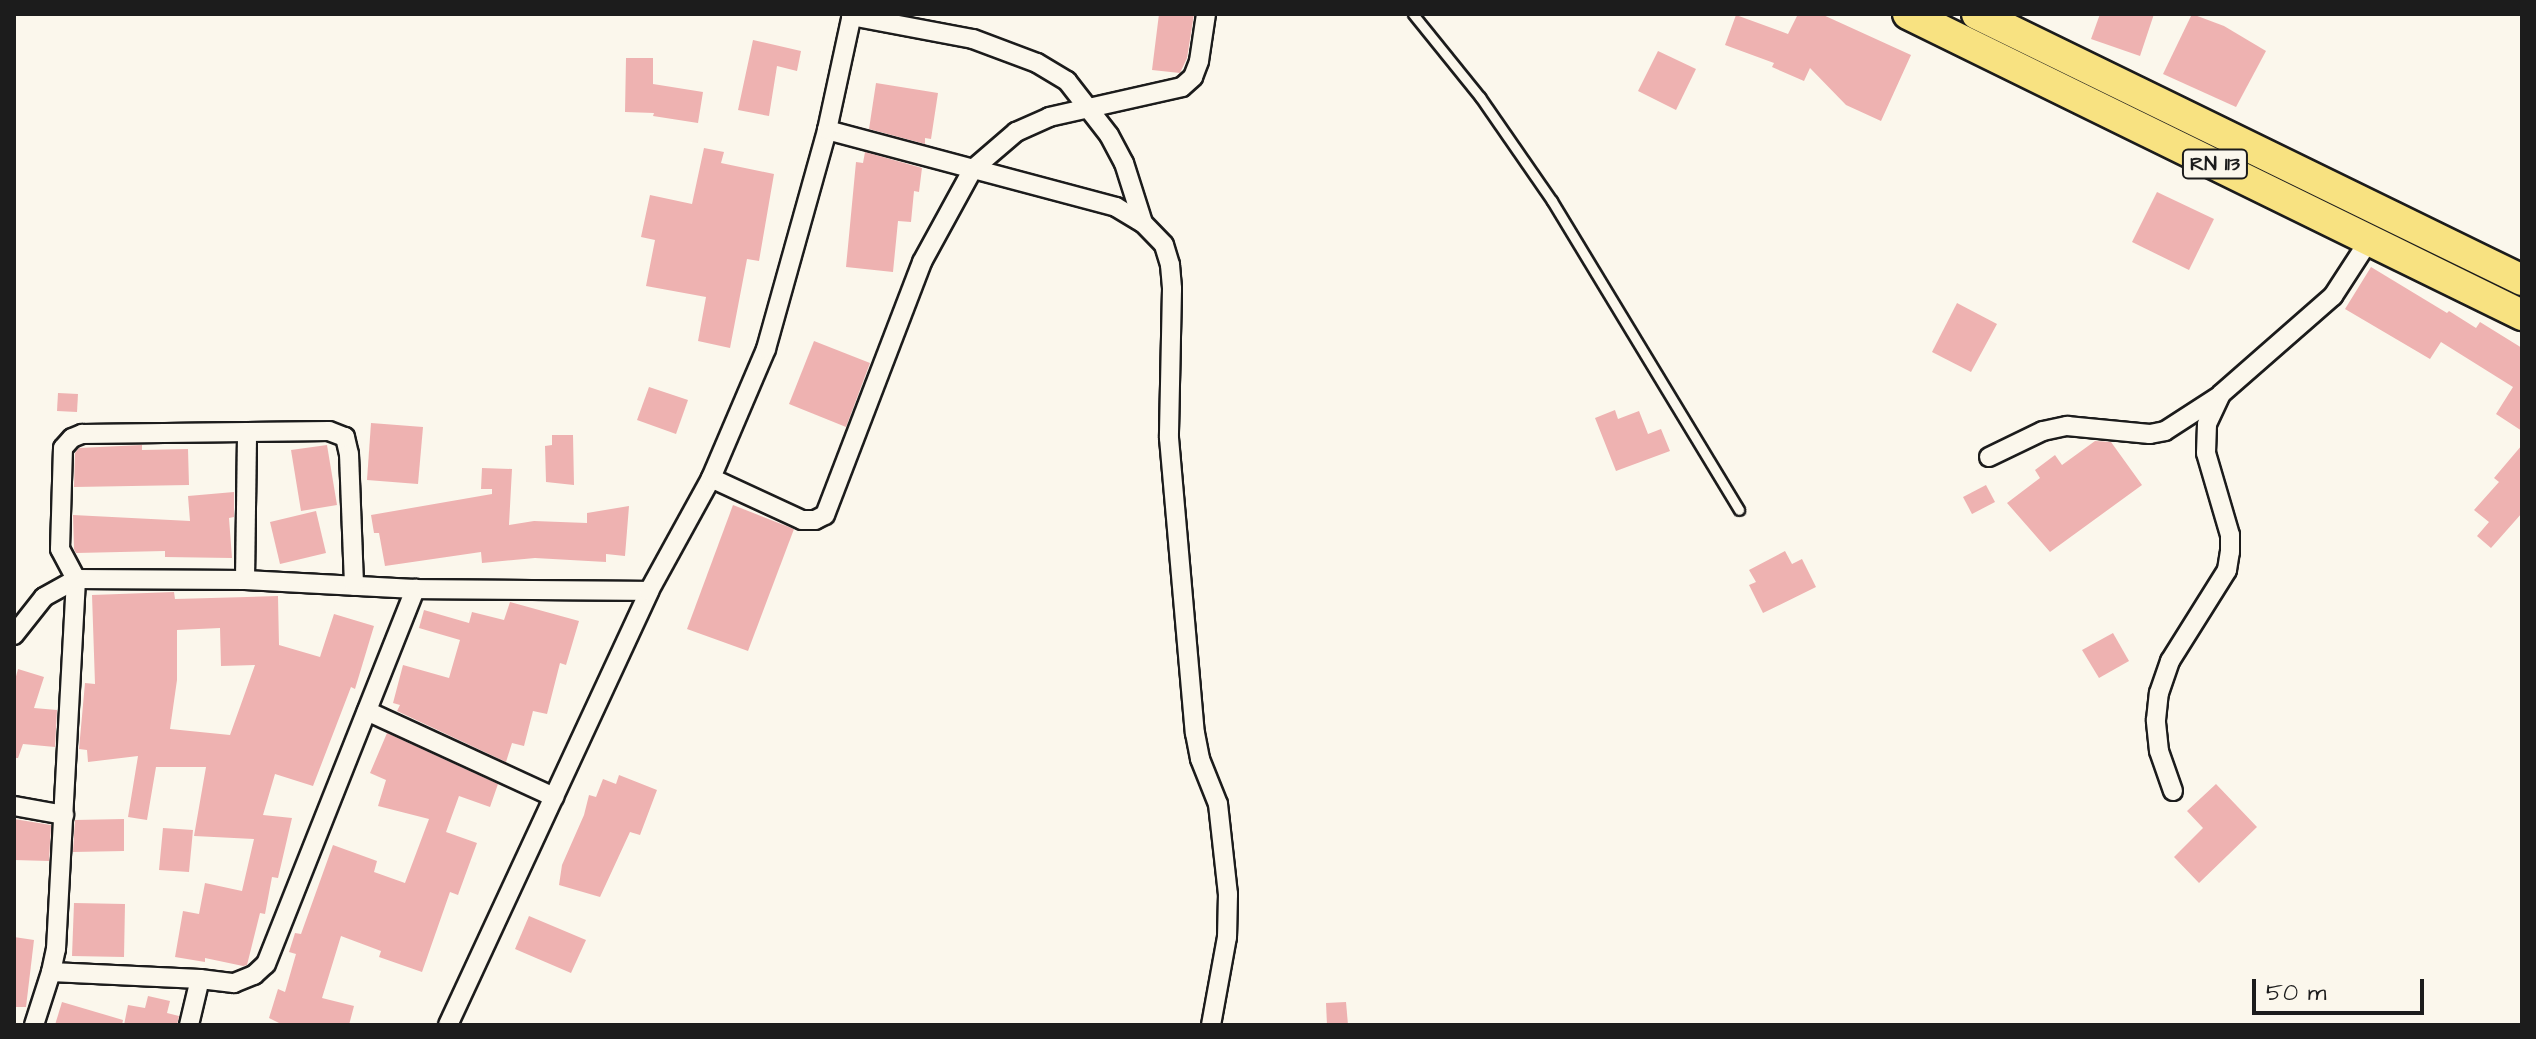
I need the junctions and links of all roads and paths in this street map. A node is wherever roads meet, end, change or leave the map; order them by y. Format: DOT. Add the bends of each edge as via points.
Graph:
graph roads {
  1 [pos="1206,14"];
  2 [pos="1413,14"];
  3 [pos="1908,14"];
  4 [pos="1977,14"];
  5 [pos="852,15"];
  6 [pos="1088,107"];
  7 [pos="827,130"];
  8 [pos="973,169"];
  9 [pos="1143,223"];
  10 [pos="2370,239"];
  11 [pos="2522,280"];
  12 [pos="2522,315"];
  13 [pos="2221,394"];
  14 [pos="247,432"];
  15 [pos="1989,457"];
  16 [pos="711,478"];
  17 [pos="1739,510"];
  18 [pos="76,579"];
  19 [pos="245,580"];
  20 [pos="354,586"];
  21 [pos="415,589"];
  22 [pos="649,591"];
  23 [pos="14,635"];
  24 [pos="367,711"];
  25 [pos="2173,791"];
  26 [pos="554,797"];
  27 [pos="14,806"];
  28 [pos="64,815"];
  29 [pos="51,972"];
  30 [pos="200,979"];
  31 [pos="34,1025"];
  32 [pos="189,1025"];
  33 [pos="448,1025"];
  34 [pos="1211,1025"];
  1 -- 6 [label="street" via="1199,61 1182,87"];
  2 -- 17 [label="lane" via="1480,97 1552,201"];
  3 -- 10 [label="main road, RN 113"];
  4 -- 11 [label="main road, RN 113"];
  5 -- 6 [label="street" via="973,39 1025,58 1067,81"];
  5 -- 7 [label="street"];
  6 -- 8 [label="street" via="1016,132"];
  6 -- 9 [label="street" via="1124,163"];
  7 -- 8 [label="street"];
  7 -- 16 [label="street" via="766,349"];
  8 -- 9 [label="street" via="1116,207"];
  8 -- 16 [label="street" via="922,262 825,515 802,520"];
  9 -- 34 [label="street" via="1164,245 1170,265 1169,438 1195,733 1224,835 1227,937"];
  10 -- 12 [label="main road, RN 113"];
  10 -- 13 [label="street" via="2333,296"];
  13 -- 15 [label="street" via="2165,431 2122,433 2067,426 2043,431"];
  13 -- 25 [label="street" via="2207,424 2206,453 2227,522 2230,552 2227,570 2170,661 2159,693 2159,751"];
  14 -- 18 [label="street" via="72,438 63,448 59,533 64,563"];
  14 -- 19 [label="street"];
  14 -- 20 [label="street" via="329,431 345,437"];
  16 -- 22 [label="street"];
  18 -- 19 [label="street"];
  18 -- 23 [label="street" via="44,597"];
  18 -- 28 [label="street"];
  19 -- 20 [label="street"];
  20 -- 21 [label="street"];
  21 -- 22 [label="street"];
  21 -- 24 [label="street"];
  22 -- 26 [label="street"];
  24 -- 26 [label="street"];
  24 -- 30 [label="street" via="266,964 234,983"];
  26 -- 33 [label="street"];
  27 -- 28 [label="street"];
  28 -- 29 [label="street"];
  29 -- 30 [label="street"];
  29 -- 31 [label="street"];
  30 -- 32 [label="street"];
}
